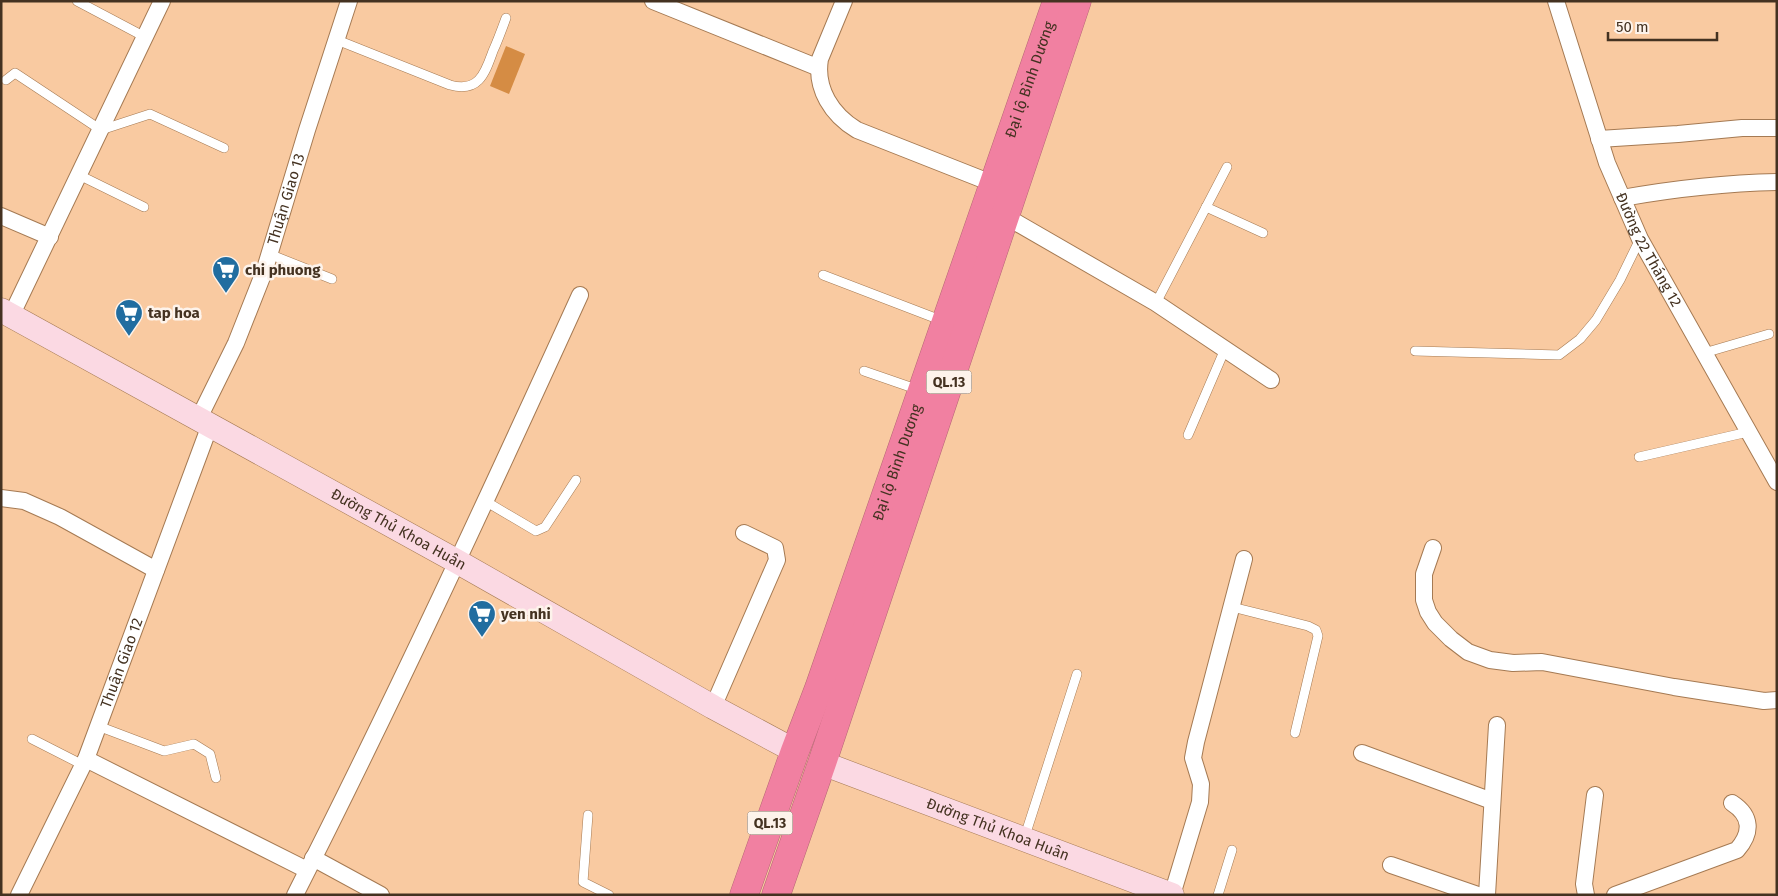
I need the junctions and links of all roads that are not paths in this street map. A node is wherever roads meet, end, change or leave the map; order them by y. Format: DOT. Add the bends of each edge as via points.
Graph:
graph roads {
  1 [pos="77,1"];
  2 [pos="162,1"];
  3 [pos="349,1"];
  4 [pos="653,1"];
  5 [pos="844,1"];
  6 [pos="1057,1"];
  7 [pos="1077,1"];
  8 [pos="1556,1"];
  9 [pos="506,18"];
  10 [pos="145,37"];
  11 [pos="337,40"];
  12 [pos="819,68"];
  13 [pos="6,80"];
  14 [pos="1777,128"];
  15 [pos="101,130"];
  16 [pos="1599,138"];
  17 [pos="224,148"];
  18 [pos="1227,166"];
  19 [pos="79,175"];
  20 [pos="1777,182"];
  21 [pos="994,184"];
  22 [pos="1622,198"];
  23 [pos="144,207"];
  24 [pos="1206,207"];
  25 [pos="1,216"];
  26 [pos="1005,216"];
  27 [pos="1264,233"];
  28 [pos="50,236"];
  29 [pos="1640,238"];
  30 [pos="269,254"];
  31 [pos="823,275"];
  32 [pos="332,279"];
  33 [pos="580,296"];
  34 [pos="1156,303"];
  35 [pos="6,313"];
  36 [pos="946,322"];
  37 [pos="1769,334"];
  38 [pos="1225,349"];
  39 [pos="1415,351"];
  40 [pos="1704,353"];
  41 [pos="864,371"];
  42 [pos="1271,380"];
  43 [pos="922,391"];
  44 [pos="204,421"];
  45 [pos="1748,432"];
  46 [pos="1188,435"];
  47 [pos="1640,457"];
  48 [pos="576,480"];
  49 [pos="1777,482"];
  50 [pos="1,498"];
  51 [pos="486,501"];
  52 [pos="744,533"];
  53 [pos="1433,548"];
  54 [pos="1244,559"];
  55 [pos="458,562"];
  56 [pos="156,570"];
  57 [pos="1232,607"];
  58 [pos="1078,674"];
  59 [pos="1777,700"];
  60 [pos="713,708"];
  61 [pos="1497,725"];
  62 [pos="98,726"];
  63 [pos="1295,733"];
  64 [pos="32,740"];
  65 [pos="795,751"];
  66 [pos="1362,753"];
  67 [pos="84,762"];
  68 [pos="822,763"];
  69 [pos="216,778"];
  70 [pos="1595,796"];
  71 [pos="1492,801"];
  72 [pos="1732,803"];
  73 [pos="588,815"];
  74 [pos="1024,839"];
  75 [pos="1232,850"];
  76 [pos="310,864"];
  77 [pos="1391,865"];
  78 [pos="18,895"];
  79 [pos="295,895"];
  80 [pos="381,895"];
  81 [pos="609,895"];
  82 [pos="744,895"];
  83 [pos="776,895"];
  84 [pos="1172,895"];
  85 [pos="1218,895"];
  86 [pos="1478,895"];
  87 [pos="1487,895"];
  88 [pos="1586,895"];
  89 [pos="1615,895"];
  1 -- 10 [label="lane"];
  2 -- 10 [label="street"];
  3 -- 11 [label="street, Thuận Giao 13"];
  4 -- 12 [label="street"];
  5 -- 12 [label="street" via="820,58"];
  6 -- 21 [label="highway, Đại lộ Bình Dương / QL.13"];
  7 -- 26 [label="highway, Đại lộ Bình Dương / QL.13"];
  8 -- 16 [label="street, Đường 22 Tháng 12"];
  9 -- 11 [label="lane" via="484,74 474,84 461,87"];
  10 -- 15 [label="street"];
  11 -- 30 [label="street, Thuận Giao 13"];
  12 -- 21 [label="street" via="827,101 857,130"];
  13 -- 15 [label="lane" via="15,73"];
  14 -- 16 [label="street"];
  15 -- 17 [label="lane" via="150,114"];
  15 -- 19 [label="street"];
  16 -- 22 [label="street, Đường 22 Tháng 12"];
  18 -- 24 [label="lane"];
  19 -- 23 [label="lane"];
  19 -- 28 [label="street"];
  20 -- 22 [label="street" via="1744,182"];
  21 -- 36 [label="highway, Đại lộ Bình Dương / QL.13"];
  22 -- 29 [label="street, Đường 22 Tháng 12"];
  24 -- 27 [label="lane"];
  24 -- 34 [label="lane"];
  25 -- 28 [label="street"];
  26 -- 34 [label="street"];
  26 -- 68 [label="highway, Đại lộ Bình Dương / QL.13"];
  28 -- 35 [label="street"];
  29 -- 39 [label="lane" via="1596,320 1580,339 1558,354"];
  29 -- 40 [label="street, Đường 22 Tháng 12"];
  30 -- 32 [label="lane"];
  30 -- 44 [label="street, Thuận Giao 13"];
  31 -- 36 [label="lane"];
  33 -- 51 [label="street"];
  34 -- 38 [label="street"];
  35 -- 44 [label="main road, Đường Thủ Khoa Huân"];
  36 -- 43 [label="highway, Đại lộ Bình Dương / QL.13"];
  37 -- 40 [label="lane"];
  38 -- 42 [label="street"];
  38 -- 46 [label="lane"];
  40 -- 45 [label="street, Đường 22 Tháng 12"];
  41 -- 43 [label="lane"];
  43 -- 65 [label="highway, Đại lộ Bình Dương / QL.13"];
  44 -- 55 [label="main road, Đường Thủ Khoa Huân"];
  44 -- 56 [label="street, Thuận Giao 12"];
  45 -- 47 [label="lane"];
  45 -- 49 [label="street, Đường 22 Tháng 12"];
  48 -- 51 [label="lane" via="545,527 536,531"];
  50 -- 56 [label="street" via="24,501 60,517"];
  51 -- 55 [label="street"];
  52 -- 60 [label="street" via="774,548 778,560"];
  53 -- 59 [label="street" via="1424,574 1424,600 1428,612 1451,640 1468,652 1513,664 1542,662 1674,687 1764,701"];
  54 -- 57 [label="street"];
  55 -- 60 [label="main road, Đường Thủ Khoa Huân"];
  55 -- 76 [label="street"];
  56 -- 62 [label="street, Thuận Giao 12"];
  57 -- 63 [label="lane" via="1316,630 1318,636"];
  57 -- 84 [label="street" via="1193,758 1201,784 1200,802"];
  58 -- 74 [label="lane"];
  60 -- 65 [label="main road, Đường Thủ Khoa Huân"];
  61 -- 71 [label="street"];
  62 -- 67 [label="street, Thuận Giao 12"];
  62 -- 69 [label="lane" via="164,751 194,744 210,754"];
  64 -- 67 [label="lane"];
  65 -- 68 [label="highway"];
  65 -- 82 [label="highway, Đại lộ Bình Dương / QL.13"];
  66 -- 71 [label="street"];
  67 -- 76 [label="street"];
  67 -- 78 [label="street, Thuận Giao 12"];
  68 -- 74 [label="main road, Đường Thủ Khoa Huân"];
  68 -- 83 [label="highway, Đại lộ Bình Dương / QL.13"];
  70 -- 88 [label="street" via="1584,884"];
  71 -- 87 [label="street"];
  72 -- 89 [label="street" via="1747,821 1746,837 1737,850"];
  73 -- 81 [label="lane" via="583,882"];
  74 -- 84 [label="main road, Đường Thủ Khoa Huân"];
  75 -- 85 [label="lane"];
  76 -- 79 [label="street"];
  76 -- 80 [label="street"];
  77 -- 86 [label="street"];
}
